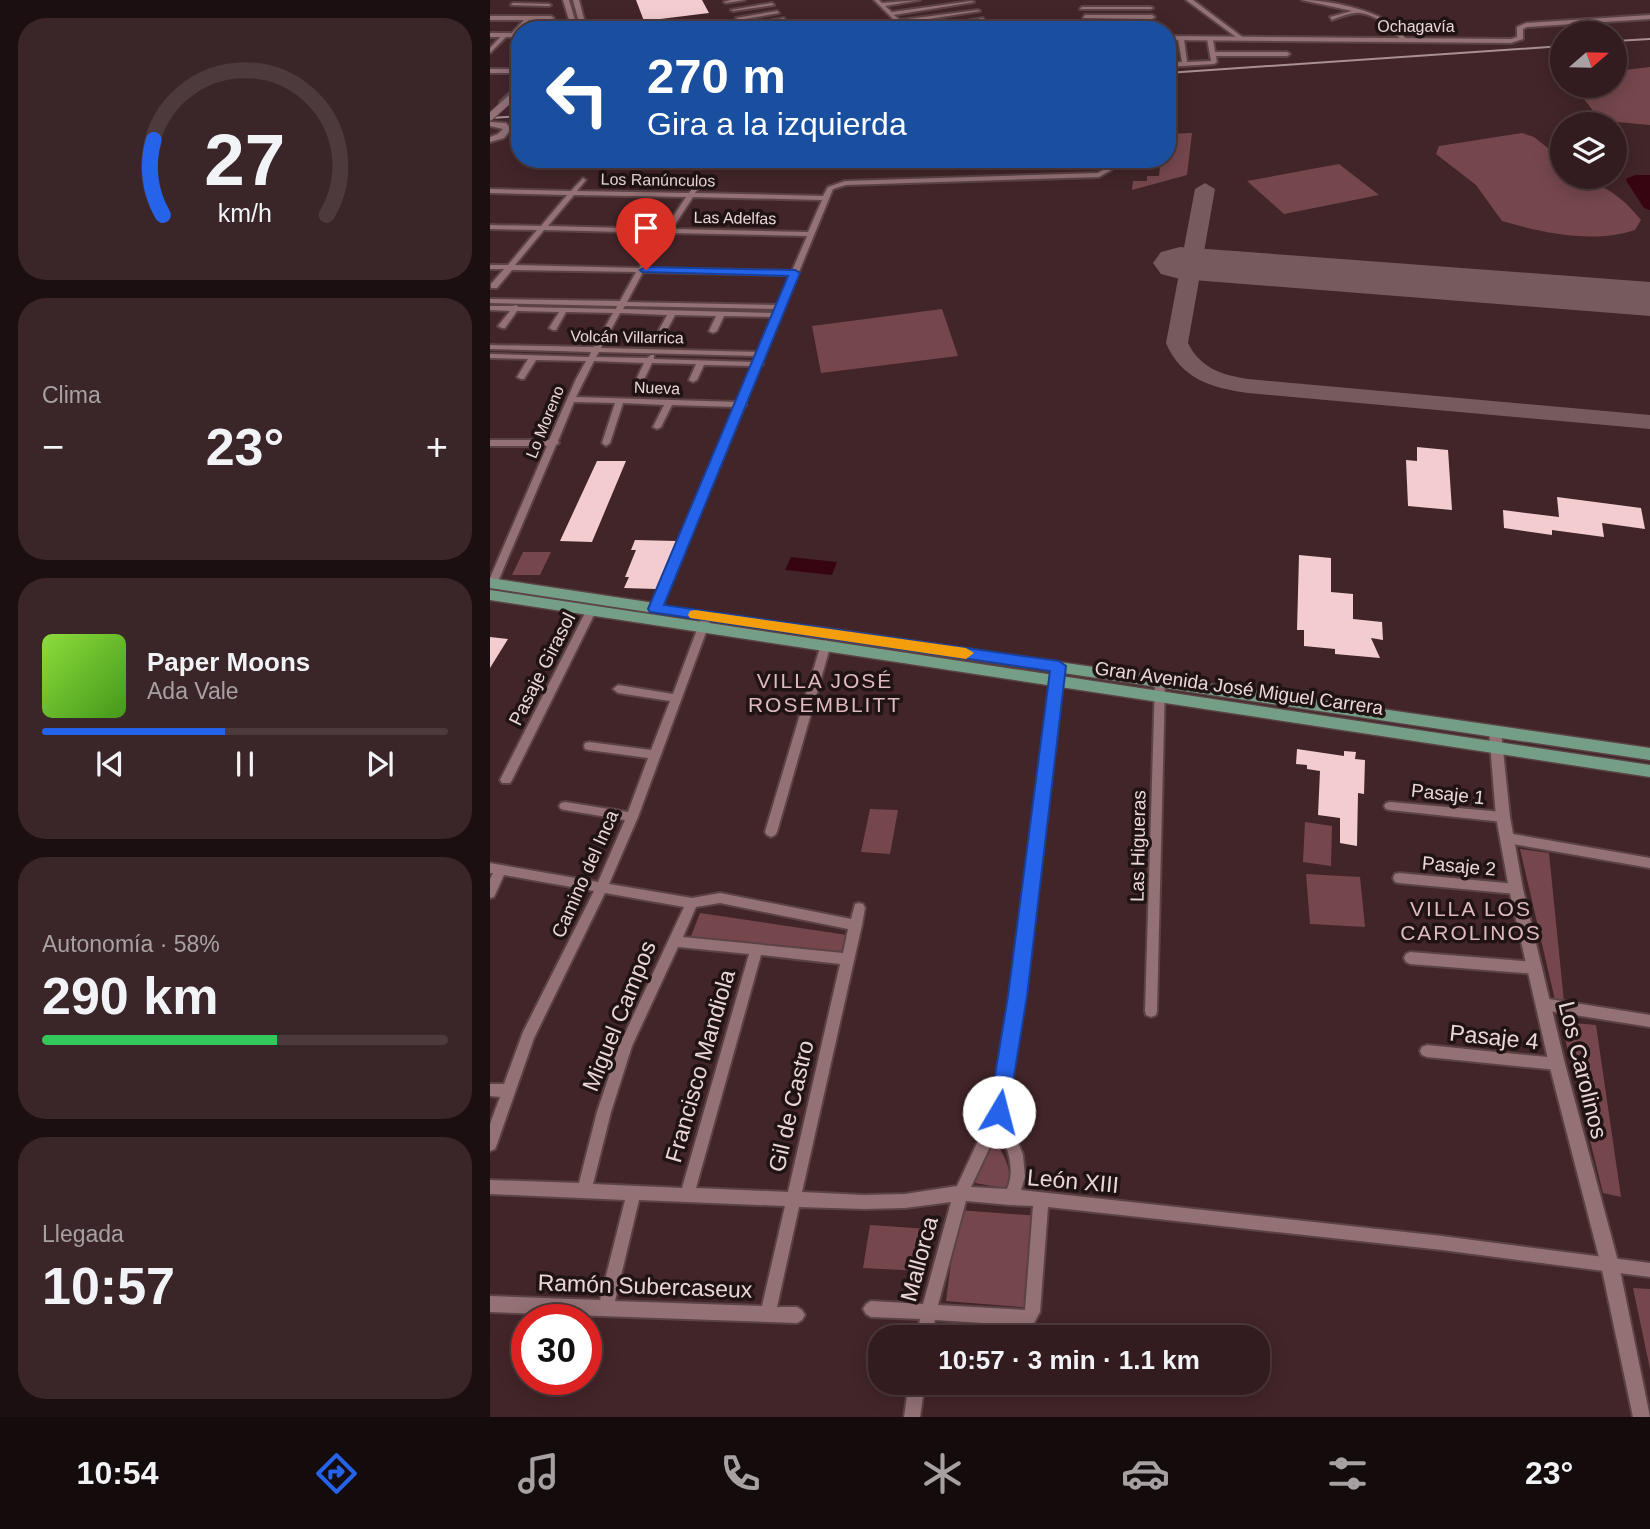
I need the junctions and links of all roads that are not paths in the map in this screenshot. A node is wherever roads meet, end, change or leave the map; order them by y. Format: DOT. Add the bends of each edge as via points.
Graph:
graph roads {
  1 [pos="566,0"];
  2 [pos="576,0"];
  3 [pos="743,0"];
  4 [pos="876,0"];
  5 [pos="918,0"];
  6 [pos="1189,0"];
  7 [pos="1304,0"];
  8 [pos="725,1"];
  9 [pos="971,1"];
  10 [pos="515,2"];
  11 [pos="533,2"];
  12 [pos="772,4"];
  13 [pos="549,5"];
  14 [pos="882,5"];
  15 [pos="1082,8"];
  16 [pos="1118,8"];
  17 [pos="1151,8"];
  18 [pos="733,10"];
  19 [pos="978,11"];
  20 [pos="1359,11"];
  21 [pos="777,12"];
  22 [pos="891,14"];
  23 [pos="1650,16"];
  24 [pos="1085,17"];
  25 [pos="1119,17"];
  26 [pos="1152,17"];
  27 [pos="490,18"];
  28 [pos="500,18"];
  29 [pos="528,18"];
  30 [pos="551,18"];
  31 [pos="739,18"];
  32 [pos="1332,18"];
  33 [pos="984,20"];
  34 [pos="525,21"];
  35 [pos="572,21"];
  36 [pos="582,21"];
  37 [pos="741,21"];
  38 [pos="899,21"];
  39 [pos="907,21"];
  40 [pos="977,21"];
  41 [pos="1119,21"];
  42 [pos="490,35"];
  43 [pos="511,35"];
  44 [pos="511,36"];
  45 [pos="1176,38"];
  46 [pos="1181,38"];
  47 [pos="1210,39"];
  48 [pos="1242,39"];
  49 [pos="1404,40"];
  50 [pos="490,51"];
  51 [pos="1287,54"];
  52 [pos="1214,58"];
  53 [pos="1176,64"];
  54 [pos="1185,64"];
  55 [pos="490,71"];
  56 [pos="511,71"];
  57 [pos="511,96"];
  58 [pos="511,98"];
  59 [pos="511,101"];
  60 [pos="502,103"];
  61 [pos="490,117"];
  62 [pos="490,124"];
  63 [pos="490,140"];
  64 [pos="1108,168"];
  65 [pos="583,180"];
  66 [pos="697,186"];
  67 [pos="490,191"];
  68 [pos="573,192"];
  69 [pos="691,195"];
  70 [pos="825,198"];
  71 [pos="490,227"];
  72 [pos="544,228"];
  73 [pos="668,231"];
  74 [pos="812,234"];
  75 [pos="490,267"];
  76 [pos="512,267"];
  77 [pos="641,270"];
  78 [pos="795,273"];
  79 [pos="494,286"];
  80 [pos="490,301"];
  81 [pos="519,301"];
  82 [pos="619,308"];
  83 [pos="490,309"];
  84 [pos="514,309"];
  85 [pos="564,310"];
  86 [pos="779,311"];
  87 [pos="672,313"];
  88 [pos="721,314"];
  89 [pos="502,326"];
  90 [pos="553,328"];
  91 [pos="663,330"];
  92 [pos="713,331"];
  93 [pos="490,347"];
  94 [pos="596,350"];
  95 [pos="654,351"];
  96 [pos="762,354"];
  97 [pos="490,356"];
  98 [pos="533,358"];
  99 [pos="591,359"];
  100 [pos="649,361"];
  101 [pos="701,362"];
  102 [pos="759,364"];
  103 [pos="521,377"];
  104 [pos="640,380"];
  105 [pos="693,380"];
  106 [pos="571,400"];
  107 [pos="620,403"];
  108 [pos="668,405"];
  109 [pos="742,405"];
  110 [pos="657,427"];
  111 [pos="490,443"];
  112 [pos="555,443"];
  113 [pos="606,443"];
  114 [pos="491,589"];
  115 [pos="656,609"];
  116 [pos="591,611"];
  117 [pos="705,621"];
  118 [pos="826,645"];
  119 [pos="1057,674"];
  120 [pos="618,689"];
  121 [pos="1160,690"];
  122 [pos="675,698"];
  123 [pos="1496,739"];
  124 [pos="589,746"];
  125 [pos="1650,754"];
  126 [pos="654,755"];
  127 [pos="1650,771"];
  128 [pos="506,780"];
  129 [pos="565,806"];
  130 [pos="1390,806"];
  131 [pos="632,817"];
  132 [pos="1503,817"];
  133 [pos="771,832"];
  134 [pos="1507,838"];
  135 [pos="1650,863"];
  136 [pos="495,869"];
  137 [pos="1399,878"];
  138 [pos="601,888"];
  139 [pos="1516,889"];
  140 [pos="490,893"];
  141 [pos="692,903"];
  142 [pos="859,908"];
  143 [pos="856,925"];
  144 [pos="674,941"];
  145 [pos="756,950"];
  146 [pos="1410,958"];
  147 [pos="848,959"];
  148 [pos="1536,968"];
  149 [pos="1544,1004"];
  150 [pos="1151,1011"];
  151 [pos="1650,1021"];
  152 [pos="1427,1051"];
  153 [pos="1557,1064"];
  154 [pos="490,1090"];
  155 [pos="508,1091"];
  156 [pos="999,1112"];
  157 [pos="490,1144"];
  158 [pos="490,1187"];
  159 [pos="584,1191"];
  160 [pos="634,1193"];
  161 [pos="961,1193"];
  162 [pos="687,1195"];
  163 [pos="1010,1198"];
  164 [pos="793,1199"];
  165 [pos="1041,1199"];
  166 [pos="1611,1265"];
  167 [pos="1650,1270"];
  168 [pos="490,1304"];
  169 [pos="606,1307"];
  170 [pos="871,1309"];
  171 [pos="929,1311"];
  172 [pos="768,1314"];
  173 [pos="797,1315"];
  174 [pos="927,1325"];
  175 [pos="915,1395"];
  176 [pos="912,1417"];
  177 [pos="1642,1417"];
  1 -- 35 [label="main road"];
  2 -- 36 [label="main road"];
  3 -- 8 [label="street"];
  4 -- 14 [label="street"];
  5 -- 14 [label="street"];
  6 -- 48 [label="street"];
  7 -- 20 [label="street"];
  8 -- 18 [label="street"];
  9 -- 19 [label="street"];
  9 -- 22 [label="street"];
  10 -- 11 [label="street"];
  10 -- 28 [label="street"];
  11 -- 13 [label="street"];
  12 -- 18 [label="street"];
  14 -- 22 [label="street"];
  15 -- 16 [label="street"];
  16 -- 17 [label="street"];
  16 -- 25 [label="street"];
  18 -- 31 [label="street"];
  19 -- 33 [label="street"];
  19 -- 39 [label="street"];
  20 -- 32 [label="street"];
  20 -- 49 [label="street" via="1390,26"];
  21 -- 31 [label="street"];
  22 -- 38 [label="street"];
  23 -- 49 [label="main road, Ochagavía" via="1526,25 1519,29 1522,37 1514,41"];
  24 -- 25 [label="street"];
  25 -- 26 [label="street"];
  25 -- 41 [label="street"];
  27 -- 28 [label="street"];
  28 -- 29 [label="street"];
  29 -- 30 [label="street"];
  29 -- 34 [label="street"];
  31 -- 37 [label="street"];
  33 -- 40 [label="street"];
  42 -- 43 [label="main road"];
  44 -- 50 [label="street"];
  45 -- 46 [label="main road, Ochagavía"];
  46 -- 47 [label="main road, Ochagavía"];
  46 -- 54 [label="street"];
  47 -- 48 [label="main road, Ochagavía"];
  47 -- 52 [label="street"];
  48 -- 49 [label="main road, Ochagavía"];
  51 -- 52 [label="street"];
  52 -- 54 [label="street"];
  53 -- 54 [label="street"];
  55 -- 56 [label="street"];
  57 -- 61 [label="main road, bridge"];
  58 -- 60 [label="street"];
  59 -- 62 [label="main road, bridge"];
  62 -- 63 [label="main road" via="507,129"];
  64 -- 70 [label="street" via="1100,175 841,183 829,189"];
  65 -- 68 [label="street"];
  66 -- 69 [label="street, Lo Moreno"];
  67 -- 68 [label="street, Los Ranúnculos"];
  68 -- 69 [label="street, Los Ranúnculos"];
  68 -- 72 [label="street"];
  69 -- 70 [label="street, Los Ranúnculos"];
  69 -- 73 [label="street, Lo Moreno"];
  70 -- 74 [label="street"];
  71 -- 72 [label="street, Las Adelfas"];
  72 -- 73 [label="street, Las Adelfas"];
  72 -- 76 [label="street"];
  73 -- 74 [label="street, Las Adelfas"];
  73 -- 77 [label="street, Lo Moreno"];
  74 -- 78 [label="street"];
  75 -- 76 [label="street"];
  76 -- 77 [label="street"];
  76 -- 79 [label="street"];
  77 -- 78 [label="street"];
  77 -- 82 [label="street, Lo Moreno"];
  78 -- 86 [label="street"];
  80 -- 81 [label="street"];
  81 -- 82 [label="street"];
  81 -- 84 [label="street"];
  82 -- 85 [label="street"];
  82 -- 86 [label="street"];
  82 -- 87 [label="street"];
  82 -- 94 [label="street, Lo Moreno"];
  83 -- 84 [label="street"];
  84 -- 85 [label="street"];
  84 -- 89 [label="street"];
  85 -- 90 [label="street"];
  86 -- 88 [label="street"];
  86 -- 96 [label="street"];
  87 -- 88 [label="street"];
  87 -- 91 [label="street"];
  88 -- 92 [label="street"];
  93 -- 94 [label="street, Volcán Villarrica"];
  94 -- 95 [label="street, Volcán Villarrica"];
  94 -- 99 [label="street, Lo Moreno"];
  95 -- 96 [label="street, Volcán Villarrica"];
  95 -- 100 [label="street"];
  96 -- 102 [label="street"];
  97 -- 98 [label="street, Volcán Villarrica"];
  98 -- 99 [label="street, Volcán Villarrica"];
  98 -- 103 [label="street"];
  99 -- 100 [label="street, Volcán Villarrica"];
  99 -- 106 [label="street, Lo Moreno"];
  100 -- 101 [label="street, Volcán Villarrica"];
  100 -- 104 [label="street"];
  101 -- 102 [label="street, Volcán Villarrica"];
  101 -- 105 [label="street"];
  102 -- 109 [label="street"];
  106 -- 107 [label="street, Nueva"];
  106 -- 112 [label="street, Lo Moreno"];
  107 -- 108 [label="street, Nueva"];
  107 -- 113 [label="street"];
  108 -- 109 [label="street, Nueva"];
  108 -- 110 [label="street"];
  109 -- 115 [label="street"];
  111 -- 112 [label="street"];
  112 -- 114 [label="street, Lo Moreno"];
  114 -- 115 [label="main road, Gran Avenida José Miguel Carrera"];
  114 -- 116 [label="main road, Gran Avenida José Miguel Carrera"];
  115 -- 117 [label="main road, Gran Avenida José Miguel Carrera"];
  116 -- 117 [label="main road, Gran Avenida José Miguel Carrera"];
  116 -- 128 [label="street, Pasaje Girasol"];
  117 -- 118 [label="main road, Gran Avenida José Miguel Carrera"];
  117 -- 119 [label="main road, Gran Avenida José Miguel Carrera"];
  117 -- 122 [label="street, Camino del Inca"];
  118 -- 119 [label="main road, Gran Avenida José Miguel Carrera"];
  118 -- 133 [label="street"];
  119 -- 121 [label="main road, Gran Avenida José Miguel Carrera"];
  119 -- 156 [label="street"];
  120 -- 122 [label="street"];
  121 -- 123 [label="main road, Gran Avenida José Miguel Carrera"];
  121 -- 150 [label="street, Las Higueras"];
  122 -- 126 [label="street, Camino del Inca"];
  123 -- 125 [label="main road, Gran Avenida José Miguel Carrera"];
  123 -- 127 [label="main road, Gran Avenida José Miguel Carrera"];
  123 -- 132 [label="street, Los Carolinos"];
  124 -- 126 [label="street"];
  126 -- 131 [label="street, Camino del Inca"];
  129 -- 131 [label="street"];
  130 -- 132 [label="street, Pasaje 1"];
  131 -- 138 [label="street, Camino del Inca"];
  132 -- 134 [label="street, Los Carolinos"];
  134 -- 135 [label="street"];
  134 -- 139 [label="street, Los Carolinos"];
  136 -- 138 [label="street"];
  136 -- 140 [label="street"];
  137 -- 139 [label="street, Pasaje 2"];
  138 -- 141 [label="street"];
  138 -- 155 [label="street, Camino del Inca" via="528,1036"];
  139 -- 148 [label="street, Los Carolinos"];
  141 -- 143 [label="street" via="720,898"];
  141 -- 144 [label="street, Miguel Campos"];
  142 -- 143 [label="street, Gil de Castro"];
  143 -- 147 [label="street, Gil de Castro"];
  144 -- 145 [label="street"];
  144 -- 159 [label="street, Miguel Campos" via="626,1046"];
  145 -- 147 [label="street"];
  145 -- 162 [label="street, Francisco Mandiola"];
  146 -- 148 [label="street"];
  147 -- 164 [label="street, Gil de Castro"];
  148 -- 149 [label="street, Los Carolinos"];
  149 -- 151 [label="street"];
  149 -- 153 [label="street, Los Carolinos"];
  152 -- 153 [label="street, Pasaje 4"];
  153 -- 166 [label="street, Los Carolinos"];
  154 -- 155 [label="street"];
  155 -- 157 [label="street, Camino del Inca"];
  156 -- 161 [label="street, Mallorca"];
  156 -- 163 [label="street" via="1019,1169"];
  158 -- 159 [label="street, León XIII"];
  159 -- 160 [label="street, León XIII"];
  160 -- 162 [label="street, León XIII"];
  160 -- 169 [label="street"];
  161 -- 163 [label="street, León XIII"];
  161 -- 164 [label="street, León XIII" via="884,1202"];
  161 -- 171 [label="street, Mallorca"];
  162 -- 164 [label="street, León XIII"];
  163 -- 165 [label="street, León XIII"];
  164 -- 172 [label="street, Gil de Castro"];
  165 -- 166 [label="street, León XIII"];
  165 -- 171 [label="street" via="1028,1318"];
  166 -- 167 [label="street, León XIII"];
  166 -- 177 [label="street, Los Carolinos"];
  168 -- 169 [label="street, Ramón Subercaseux"];
  169 -- 172 [label="street, Ramón Subercaseux"];
  170 -- 171 [label="street"];
  171 -- 174 [label="street, Mallorca"];
  172 -- 173 [label="street, Ramón Subercaseux"];
  175 -- 176 [label="street"];
}
